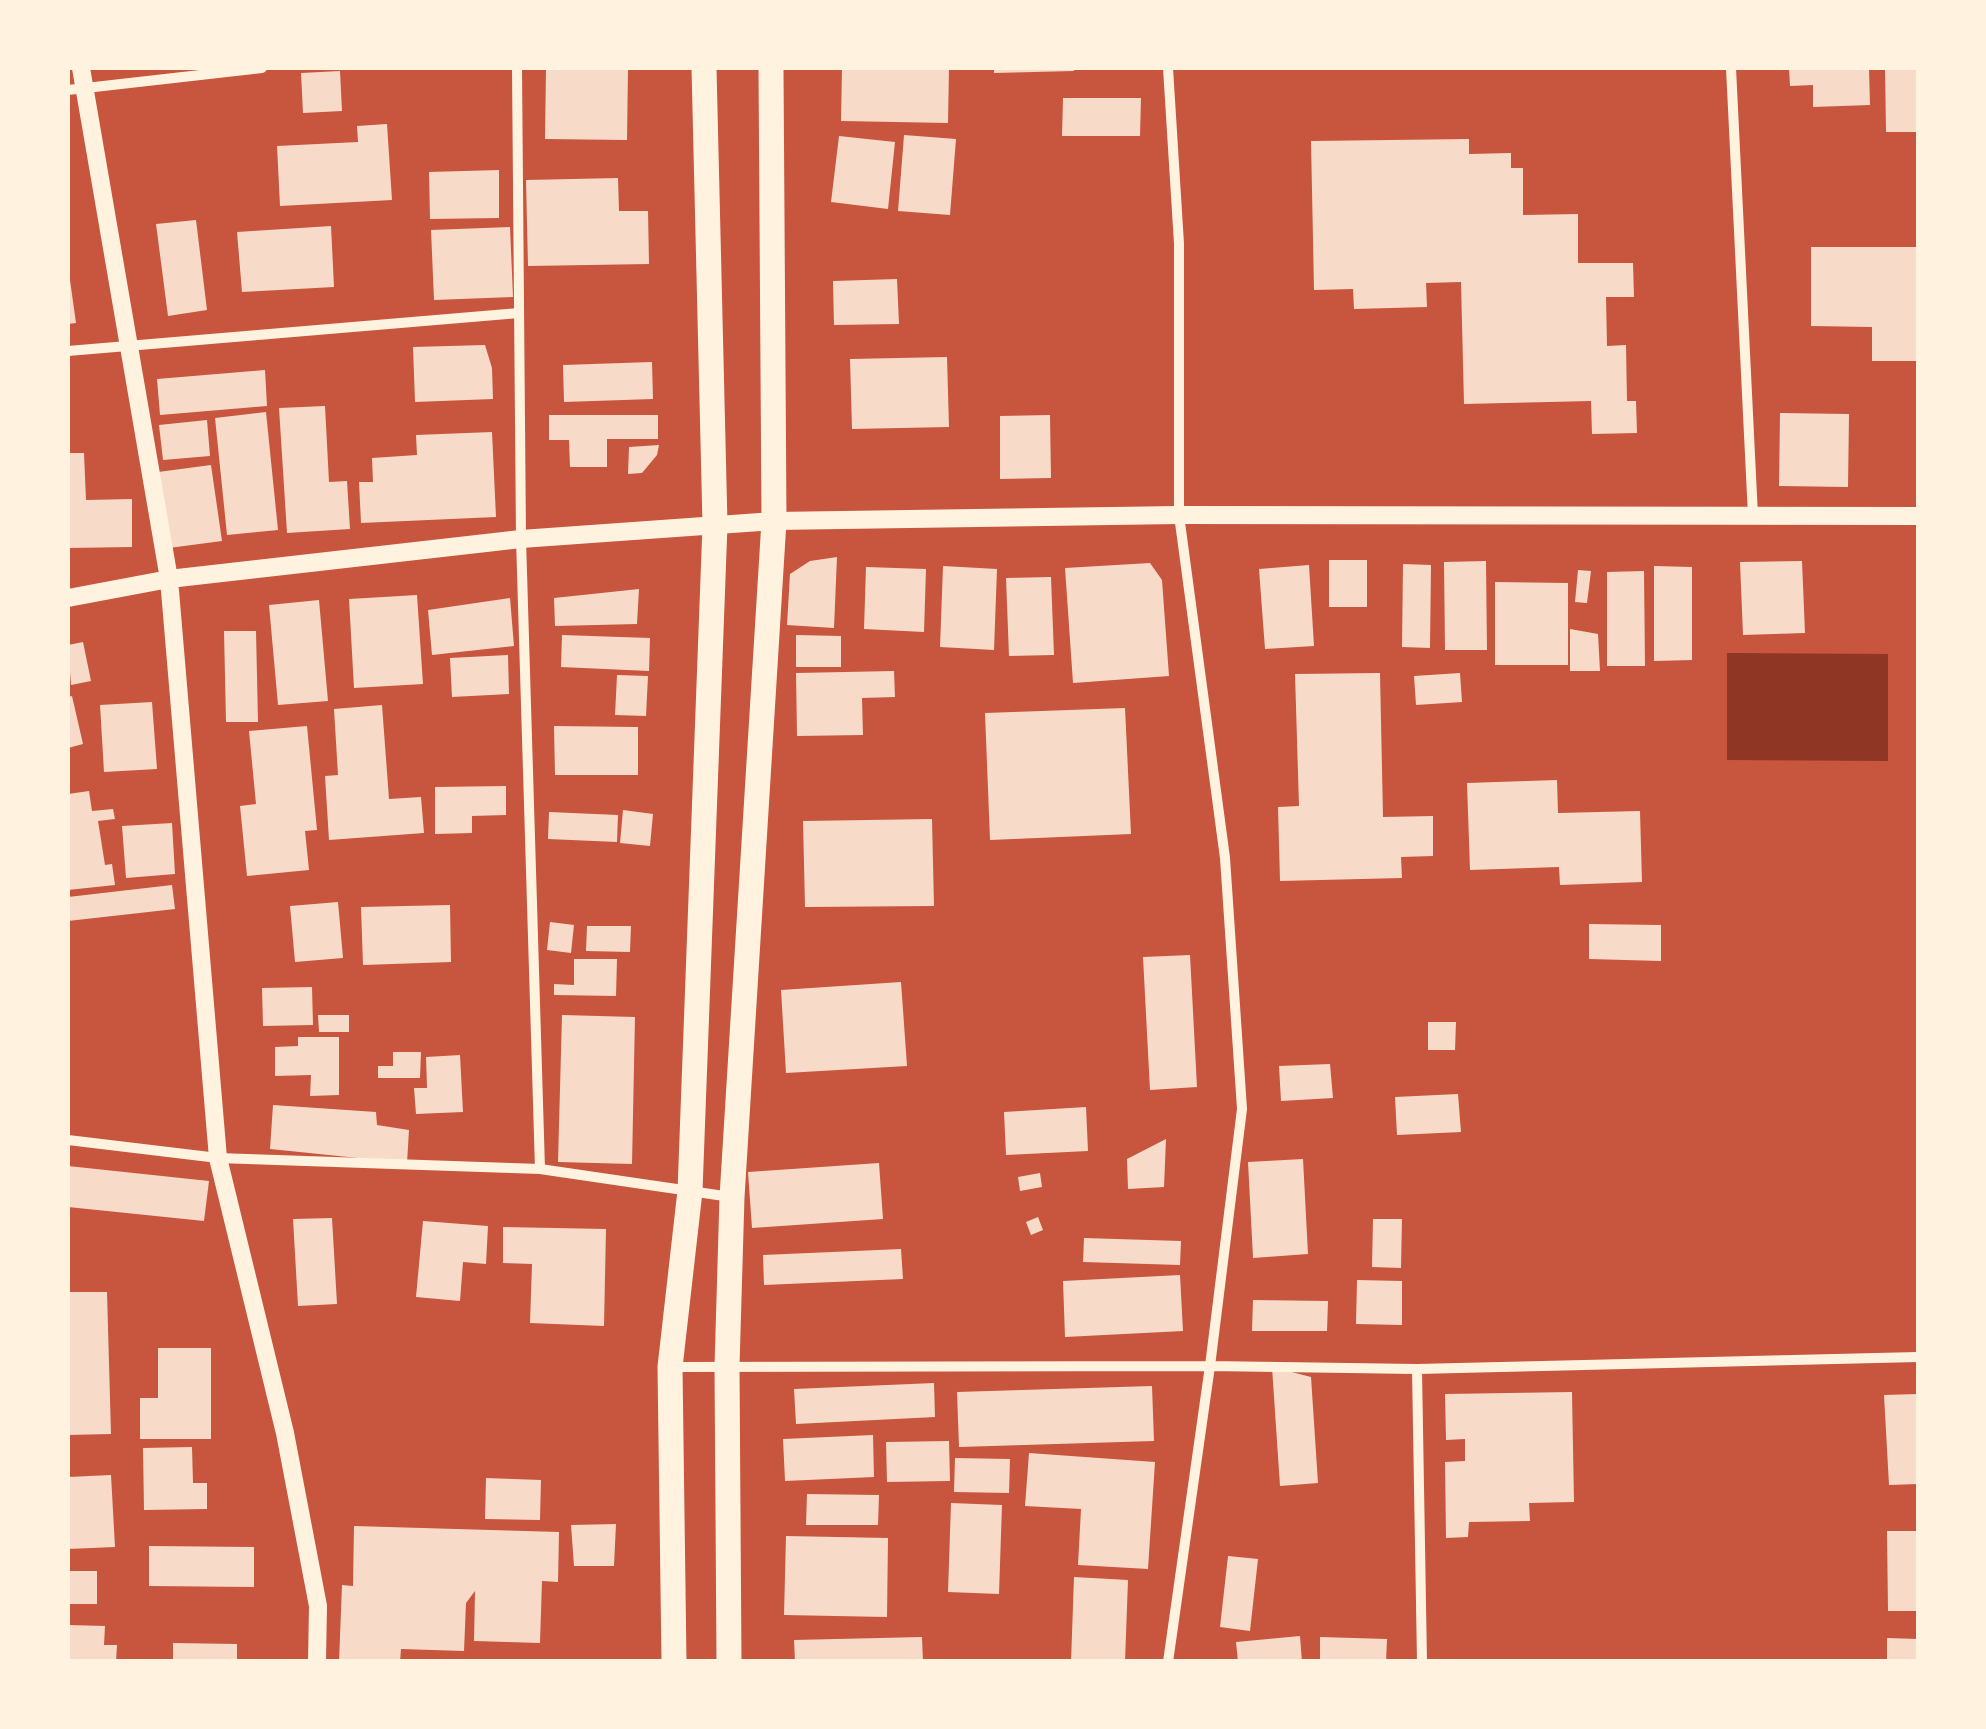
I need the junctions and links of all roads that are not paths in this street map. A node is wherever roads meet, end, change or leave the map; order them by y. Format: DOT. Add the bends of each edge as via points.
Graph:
graph roads {
  1 [pos="81,68"];
  2 [pos="262,68"];
  3 [pos="517,68"];
  4 [pos="704,68"];
  5 [pos="772,68"];
  6 [pos="1168,68"];
  7 [pos="1731,68"];
  8 [pos="76,90"];
  9 [pos="519,313"];
  10 [pos="128,344"];
  11 [pos="68,351"];
  12 [pos="1179,515"];
  13 [pos="1918,516"];
  14 [pos="1754,517"];
  15 [pos="774,521"];
  16 [pos="716,525"];
  17 [pos="521,539"];
  18 [pos="169,579"];
  19 [pos="68,598"];
  20 [pos="68,1140"];
  21 [pos="218,1158"];
  22 [pos="540,1169"];
  23 [pos="690,1191"];
  24 [pos="732,1197"];
  25 [pos="1918,1357"];
  26 [pos="727,1366"];
  27 [pos="1210,1366"];
  28 [pos="670,1368"];
  29 [pos="1417,1368"];
  30 [pos="317,1662"];
  31 [pos="674,1662"];
  32 [pos="729,1662"];
  33 [pos="1168,1662"];
  34 [pos="1422,1662"];
  1 -- 8 [label="street"];
  2 -- 8 [label="street"];
  3 -- 9 [label="street"];
  4 -- 16 [label="main road"];
  5 -- 15 [label="main road"];
  6 -- 12 [label="street" via="1180,244"];
  7 -- 14 [label="street"];
  8 -- 10 [label="street"];
  9 -- 10 [label="street"];
  9 -- 17 [label="street"];
  10 -- 11 [label="street"];
  10 -- 18 [label="street"];
  12 -- 14 [label="street"];
  12 -- 15 [label="street"];
  12 -- 27 [label="street" via="1225,858 1242,1109"];
  13 -- 14 [label="street"];
  15 -- 16 [label="street"];
  15 -- 24 [label="main road"];
  16 -- 17 [label="street"];
  16 -- 23 [label="main road"];
  17 -- 18 [label="street"];
  17 -- 22 [label="street"];
  18 -- 19 [label="street"];
  18 -- 21 [label="street"];
  20 -- 21 [label="street"];
  21 -- 22 [label="street"];
  21 -- 30 [label="street" via="285,1433 318,1606"];
  22 -- 23 [label="street"];
  23 -- 24 [label="street"];
  23 -- 28 [label="main road"];
  24 -- 26 [label="main road"];
  25 -- 29 [label="street"];
  26 -- 27 [label="street"];
  26 -- 28 [label="street"];
  26 -- 32 [label="main road"];
  27 -- 29 [label="street"];
  27 -- 33 [label="street"];
  28 -- 31 [label="main road"];
  29 -- 34 [label="street"];
}
